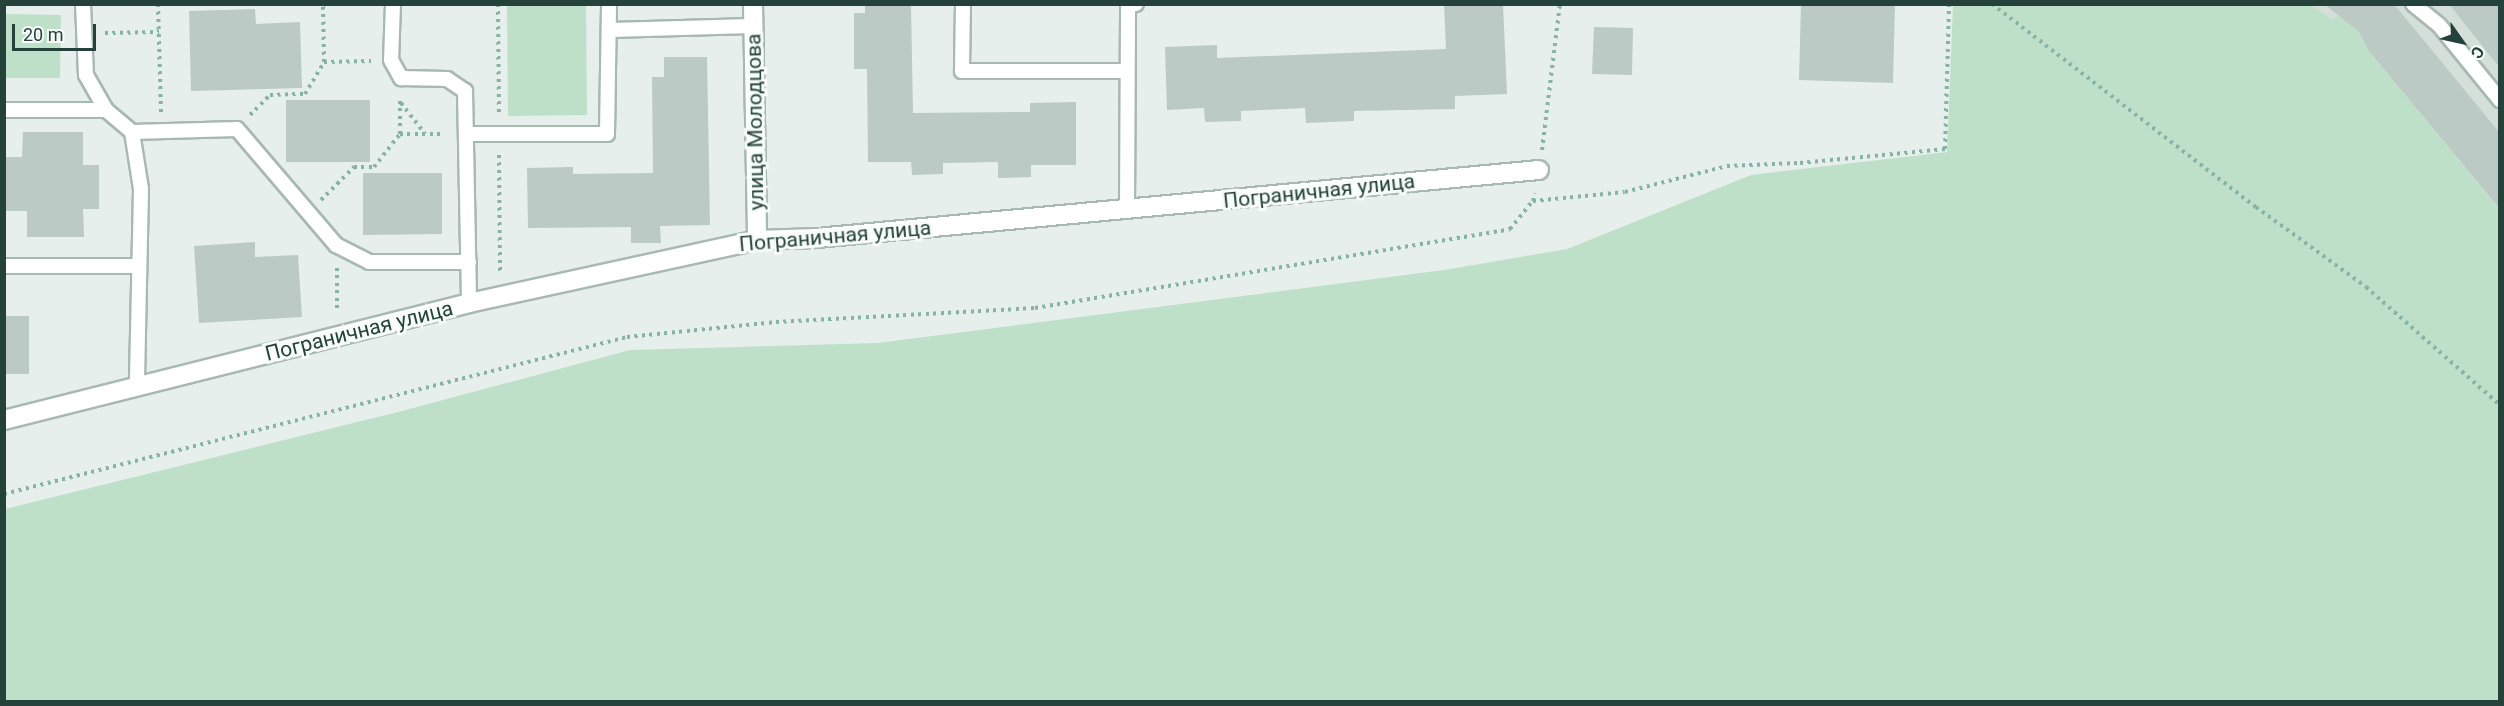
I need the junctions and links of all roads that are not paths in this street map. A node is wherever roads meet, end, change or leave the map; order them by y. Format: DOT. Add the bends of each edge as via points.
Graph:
graph roads {
  1 [pos="83,4"];
  2 [pos="393,4"];
  3 [pos="609,4"];
  4 [pos="753,4"];
  5 [pos="963,4"];
  6 [pos="1136,4"];
  7 [pos="2413,4"];
  8 [pos="1127,5"];
  9 [pos="753,26"];
  10 [pos="609,30"];
  11 [pos="1127,71"];
  12 [pos="2499,100"];
  13 [pos="4,110"];
  14 [pos="106,110"];
  15 [pos="132,132"];
  16 [pos="467,134"];
  17 [pos="1539,170"];
  18 [pos="1127,209"];
  19 [pos="757,240"];
  20 [pos="469,262"];
  21 [pos="4,266"];
  22 [pos="139,266"];
  23 [pos="470,303"];
  24 [pos="137,387"];
  25 [pos="4,420"];
  1 -- 14 [label="lane" via="86,75"];
  2 -- 16 [label="lane" via="391,60 401,78 447,79 465,91"];
  3 -- 10 [label="lane"];
  4 -- 9 [label="street, улица Молодцова"];
  5 -- 11 [label="lane" via="962,71"];
  6 -- 8 [label="lane"];
  7 -- 12 [label="lane" via="2439,25"];
  8 -- 11 [label="lane"];
  9 -- 10 [label="lane"];
  9 -- 19 [label="street, улица Молодцова"];
  10 -- 16 [label="lane" via="607,134"];
  11 -- 18 [label="lane"];
  13 -- 14 [label="lane"];
  14 -- 15 [label="lane"];
  15 -- 20 [label="lane" via="237,129 336,245 369,262"];
  15 -- 22 [label="lane" via="141,189"];
  16 -- 20 [label="lane"];
  17 -- 18 [label="street, Пограничная улица"];
  18 -- 19 [label="street, Пограничная улица" via="818,238"];
  19 -- 23 [label="street, Пограничная улица"];
  20 -- 23 [label="lane"];
  21 -- 22 [label="lane"];
  22 -- 24 [label="lane"];
  23 -- 24 [label="street, Пограничная улица"];
  24 -- 25 [label="street, Пограничная улица"];
}
